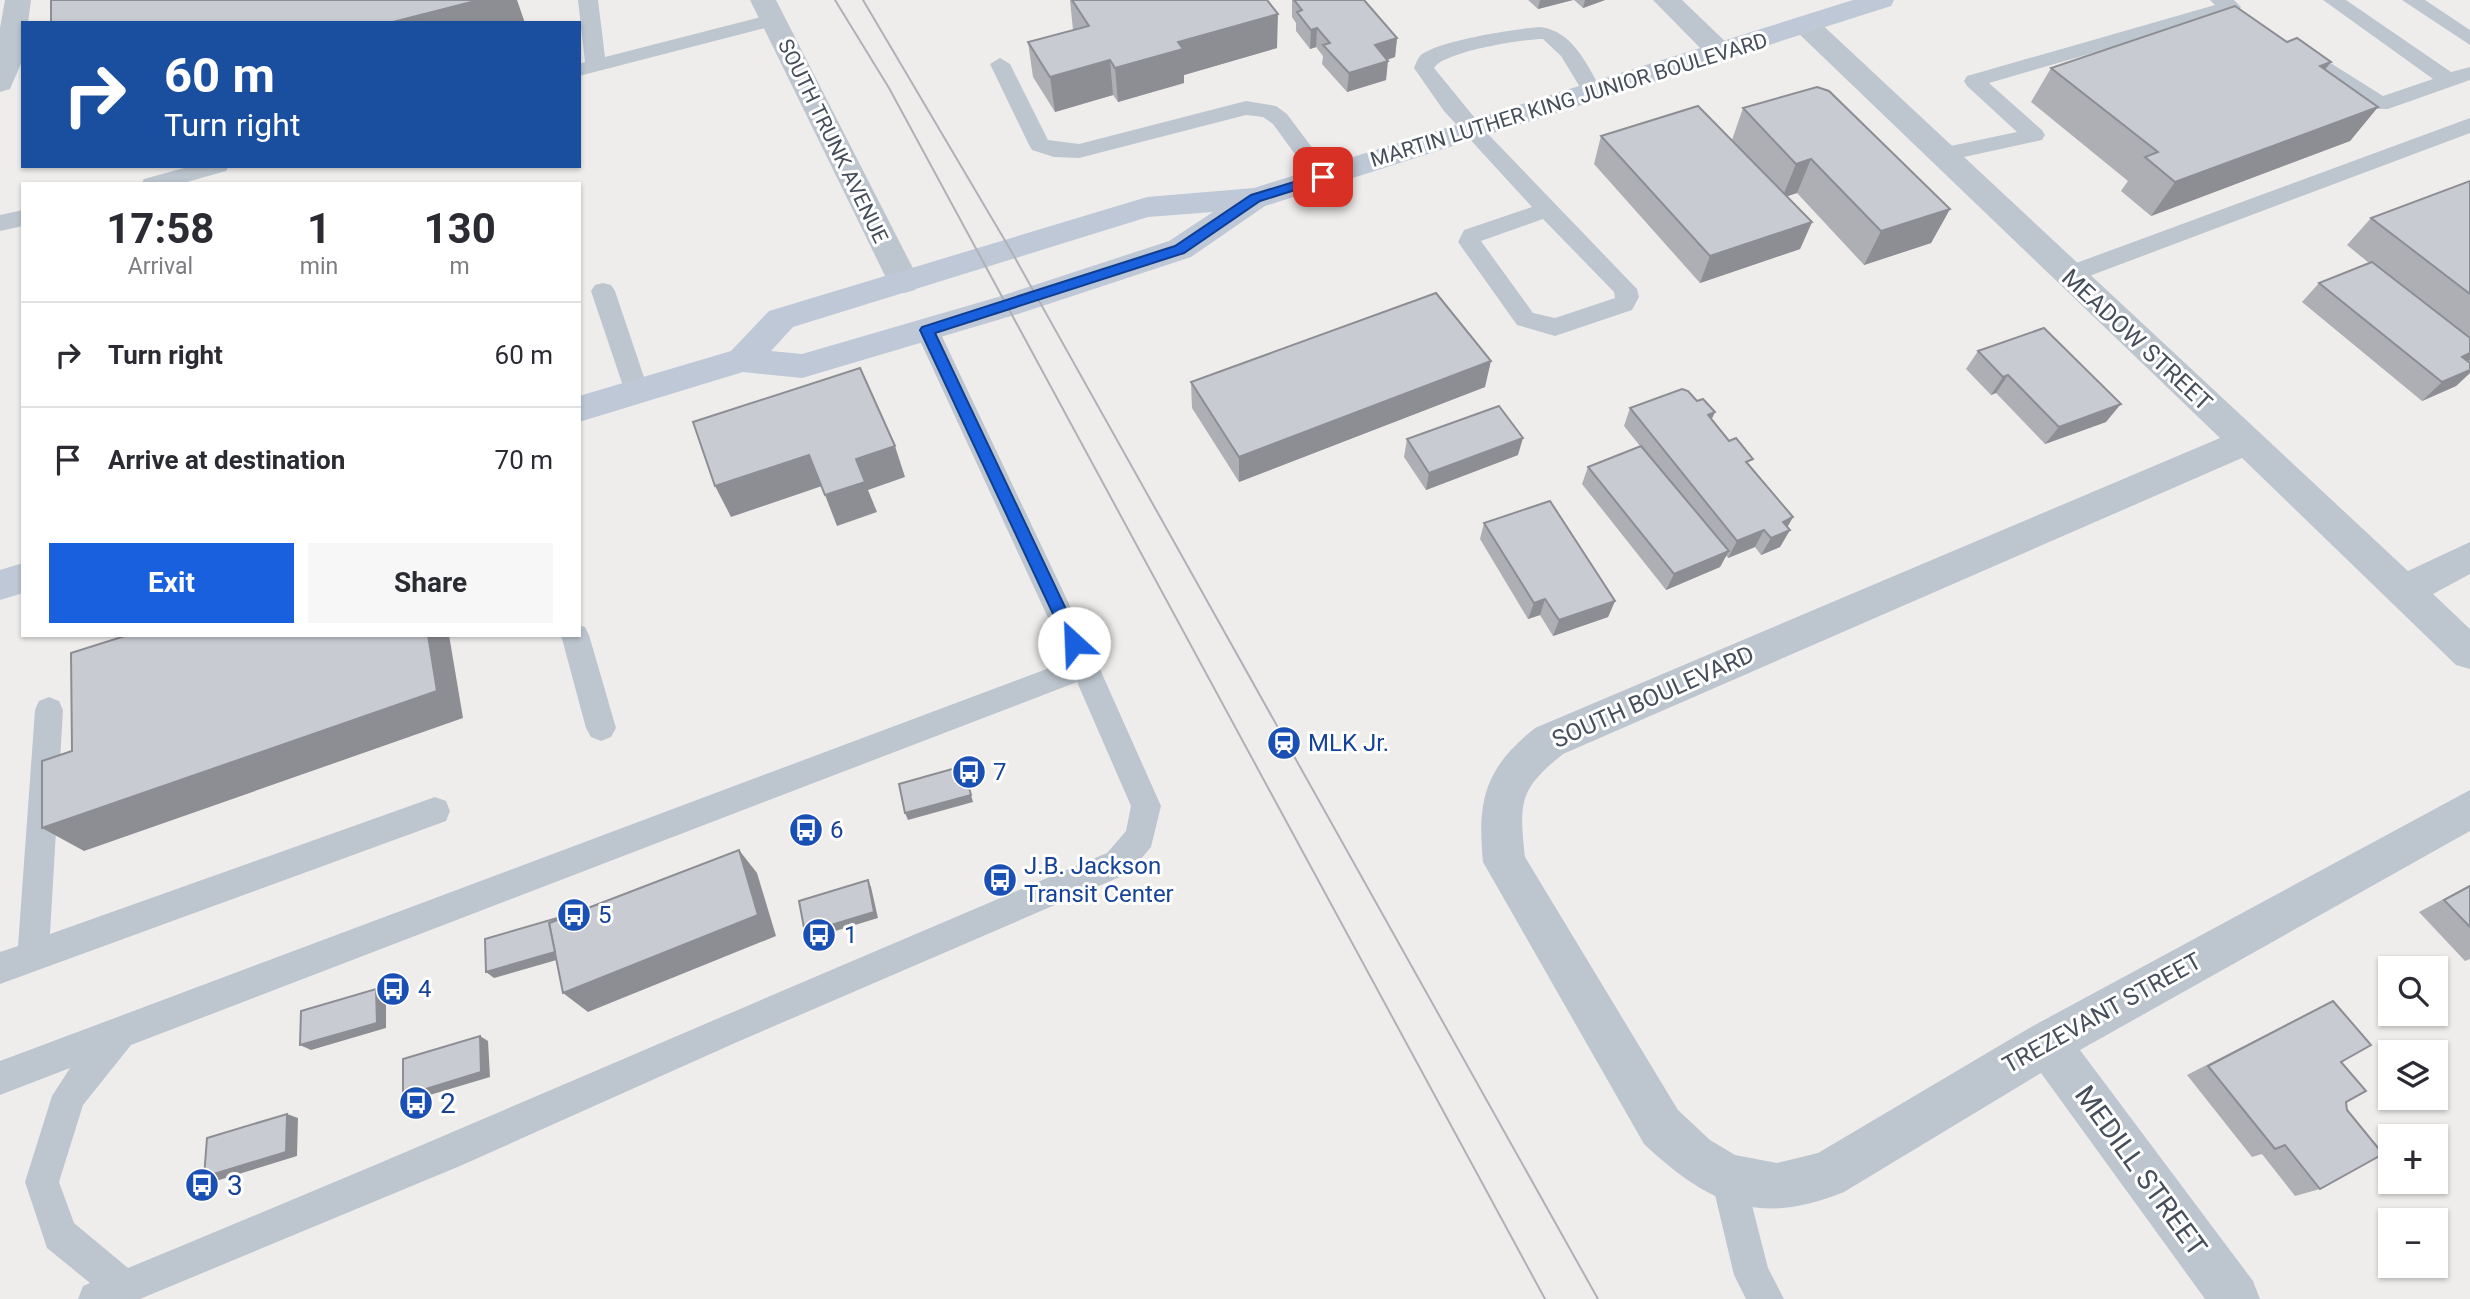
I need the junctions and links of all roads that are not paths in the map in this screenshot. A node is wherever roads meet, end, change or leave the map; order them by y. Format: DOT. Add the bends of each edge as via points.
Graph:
graph roads {
  1 [pos="588,0"];
  2 [pos="1666,0"];
  3 [pos="1881,0"];
  4 [pos="2333,0"];
  5 [pos="2412,0"];
  6 [pos="2440,0"];
  7 [pos="2231,7"];
  8 [pos="12,9"];
  9 [pos="768,10"];
  10 [pos="2470,20"];
  11 [pos="1806,26"];
  12 [pos="2277,37"];
  13 [pos="2470,39"];
  14 [pos="1721,53"];
  15 [pos="1000,64"];
  16 [pos="588,68"];
  17 [pos="2461,78"];
  18 [pos="0,83"];
  19 [pos="1593,92"];
  20 [pos="2470,125"];
  21 [pos="1472,130"];
  22 [pos="1941,155"];
  23 [pos="211,168"];
  24 [pos="1323,177"];
  25 [pos="159,182"];
  26 [pos="1256,198"];
  27 [pos="1548,210"];
  28 [pos="21,218"];
  29 [pos="0,223"];
  30 [pos="2068,275"];
  31 [pos="904,282"];
  32 [pos="603,291"];
  33 [pos="927,330"];
  34 [pos="743,360"];
  35 [pos="638,392"];
  36 [pos="581,408"];
  37 [pos="2245,442"];
  38 [pos="2470,557"];
  39 [pos="21,579"];
  40 [pos="0,585"];
  41 [pos="2404,591"];
  42 [pos="576,637"];
  43 [pos="2470,653"];
  44 [pos="1085,667"];
  45 [pos="50,710"];
  46 [pos="601,728"];
  47 [pos="2470,809"];
  48 [pos="435,811"];
  49 [pos="33,957"];
  50 [pos="0,968"];
  51 [pos="120,1032"];
  52 [pos="2047,1043"];
  53 [pos="0,1078"];
  54 [pos="1728,1178"];
  55 [pos="110,1294"];
  56 [pos="1766,1299"];
  57 [pos="2235,1299"];
  1 -- 16 [label="lane"];
  2 -- 14 [label="street"];
  3 -- 11 [label="main road, MARTIN LUTHER KING JUNIOR BOULEVARD"];
  4 -- 17 [label="lane"];
  5 -- 13 [label="lane"];
  6 -- 10 [label="lane"];
  7 -- 22 [label="lane" via="1974,81 2034,135"];
  8 -- 18 [label="street"];
  9 -- 16 [label="lane"];
  9 -- 31 [label="street, SOUTH TRUNK AVENUE"];
  11 -- 14 [label="main road, MARTIN LUTHER KING JUNIOR BOULEVARD"];
  11 -- 22 [label="street, MEADOW STREET"];
  12 -- 17 [label="lane" via="2382,104"];
  14 -- 19 [label="main road, MARTIN LUTHER KING JUNIOR BOULEVARD"];
  15 -- 24 [label="lane" via="1040,145 1054,150 1079,151 1246,108 1269,111 1280,119"];
  19 -- 21 [label="main road, MARTIN LUTHER KING JUNIOR BOULEVARD"];
  19 -- 21 [label="lane" via="1565,49 1545,32 1530,31 1429,60 1424,72"];
  20 -- 30 [label="lane"];
  21 -- 24 [label="main road, MARTIN LUTHER KING JUNIOR BOULEVARD"];
  21 -- 27 [label="lane"];
  22 -- 30 [label="street, MEADOW STREET"];
  23 -- 25 [label="lane"];
  24 -- 26 [label="main road, MARTIN LUTHER KING JUNIOR BOULEVARD"];
  26 -- 31 [label="main road, MARTIN LUTHER KING JUNIOR BOULEVARD" via="1147,207"];
  26 -- 33 [label="main road, MARTIN LUTHER KING JUNIOR BOULEVARD" via="1180,249"];
  27 -- 27 [label="lane" via="1625,289 1628,297 1624,304 1555,327 1525,319 1469,242 1472,235"];
  28 -- 29 [label="lane"];
  30 -- 37 [label="street, MEADOW STREET"];
  31 -- 34 [label="main road, MARTIN LUTHER KING JUNIOR BOULEVARD" via="780,319"];
  32 -- 35 [label="lane"];
  33 -- 34 [label="main road, MARTIN LUTHER KING JUNIOR BOULEVARD" via="802,366"];
  33 -- 44 [label="lane"];
  34 -- 35 [label="main road, MARTIN LUTHER KING JUNIOR BOULEVARD"];
  35 -- 36 [label="main road, MARTIN LUTHER KING JUNIOR BOULEVARD"];
  37 -- 41 [label="street, MEADOW STREET"];
  37 -- 54 [label="street, SOUTH BOULEVARD" via="1562,736 1522,762 1505,789 1500,824 1504,862 1661,1127 1693,1157"];
  38 -- 41 [label="street"];
  39 -- 40 [label="main road"];
  41 -- 43 [label="street, MEADOW STREET"];
  42 -- 46 [label="lane"];
  44 -- 51 [label="lane"];
  44 -- 55 [label="lane" via="1146,806 1140,837 1118,863 447,1154"];
  45 -- 49 [label="lane"];
  47 -- 52 [label="street, TREZEVANT STREET"];
  48 -- 49 [label="lane"];
  49 -- 50 [label="lane"];
  51 -- 53 [label="lane"];
  51 -- 55 [label="lane" via="69,1096 42,1182 60,1236"];
  52 -- 54 [label="street, TREZEVANT STREET" via="1827,1175 1777,1187"];
  52 -- 57 [label="street, MEDILL STREET"];
  54 -- 56 [label="lane" via="1752,1275"];
}
